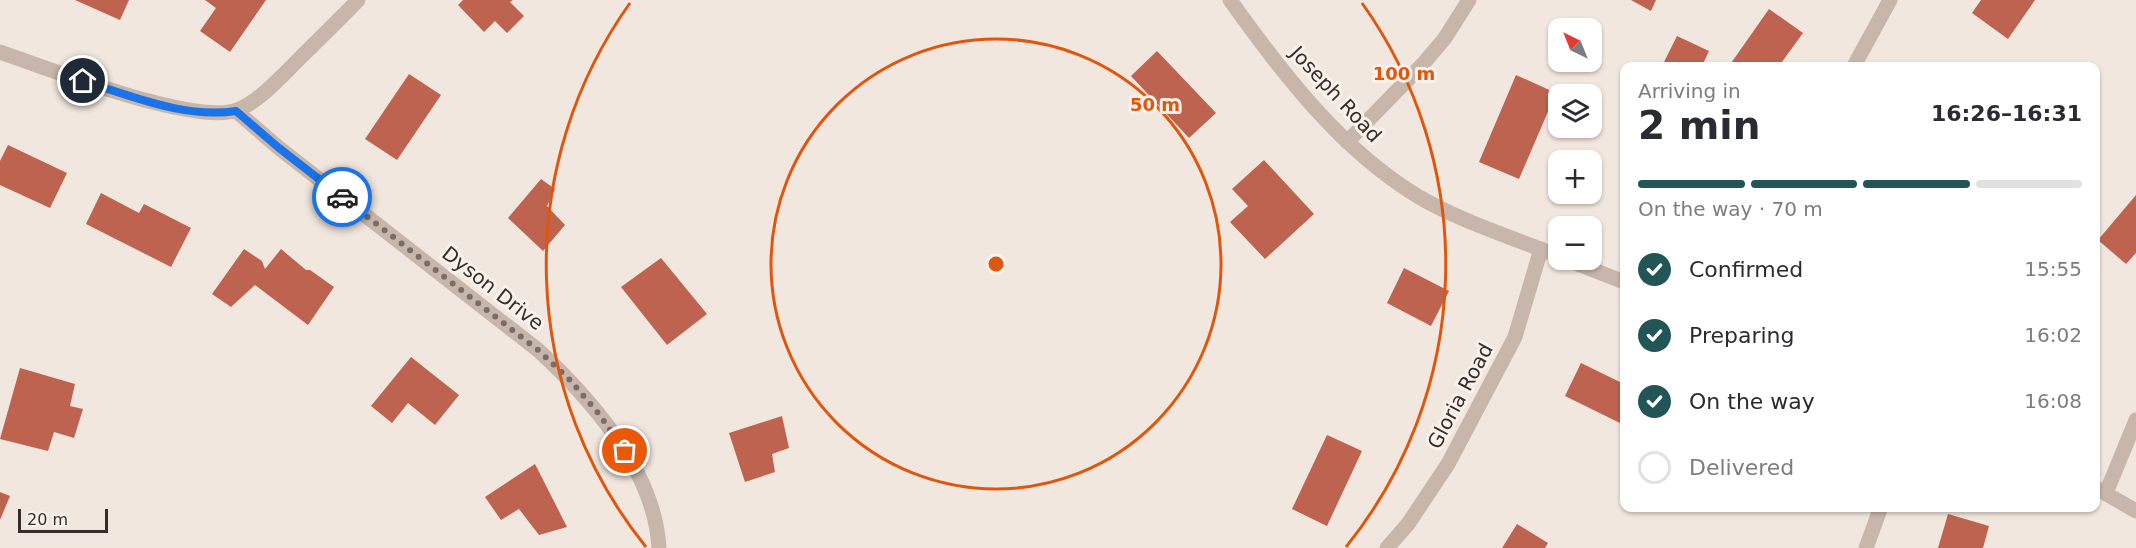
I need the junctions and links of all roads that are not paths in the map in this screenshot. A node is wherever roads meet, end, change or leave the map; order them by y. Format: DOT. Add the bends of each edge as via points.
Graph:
graph roads {
  1 [pos="358,0"];
  2 [pos="1230,0"];
  3 [pos="1469,0"];
  4 [pos="1890,0"];
  5 [pos="0,52"];
  6 [pos="1856,62"];
  7 [pos="236,111"];
  8 [pos="1347,142"];
  9 [pos="1541,249"];
  10 [pos="1548,252"];
  11 [pos="1593,270"];
  12 [pos="1620,280"];
  13 [pos="2136,420"];
  14 [pos="2101,490"];
  15 [pos="2136,511"];
  16 [pos="1879,512"];
  17 [pos="659,548"];
  18 [pos="1387,548"];
  19 [pos="1866,548"];
  1 -- 7 [label="street" via="278,80"];
  2 -- 8 [label="street, Joseph Road" via="1296,85"];
  3 -- 8 [label="street" via="1423,64"];
  4 -- 6 [label="street"];
  5 -- 7 [label="street" via="162,105 215,114"];
  7 -- 17 [label="street, Dyson Drive" via="538,350 569,379 625,451 646,492"];
  8 -- 9 [label="street, Joseph Road" via="1420,197"];
  9 -- 10 [label="street, Joseph Road"];
  9 -- 18 [label="street, Gloria Road" via="1515,337 1448,464"];
  11 -- 12 [label="street"];
  13 -- 14 [label="street"];
  14 -- 15 [label="street"];
  16 -- 19 [label="street"];
}
